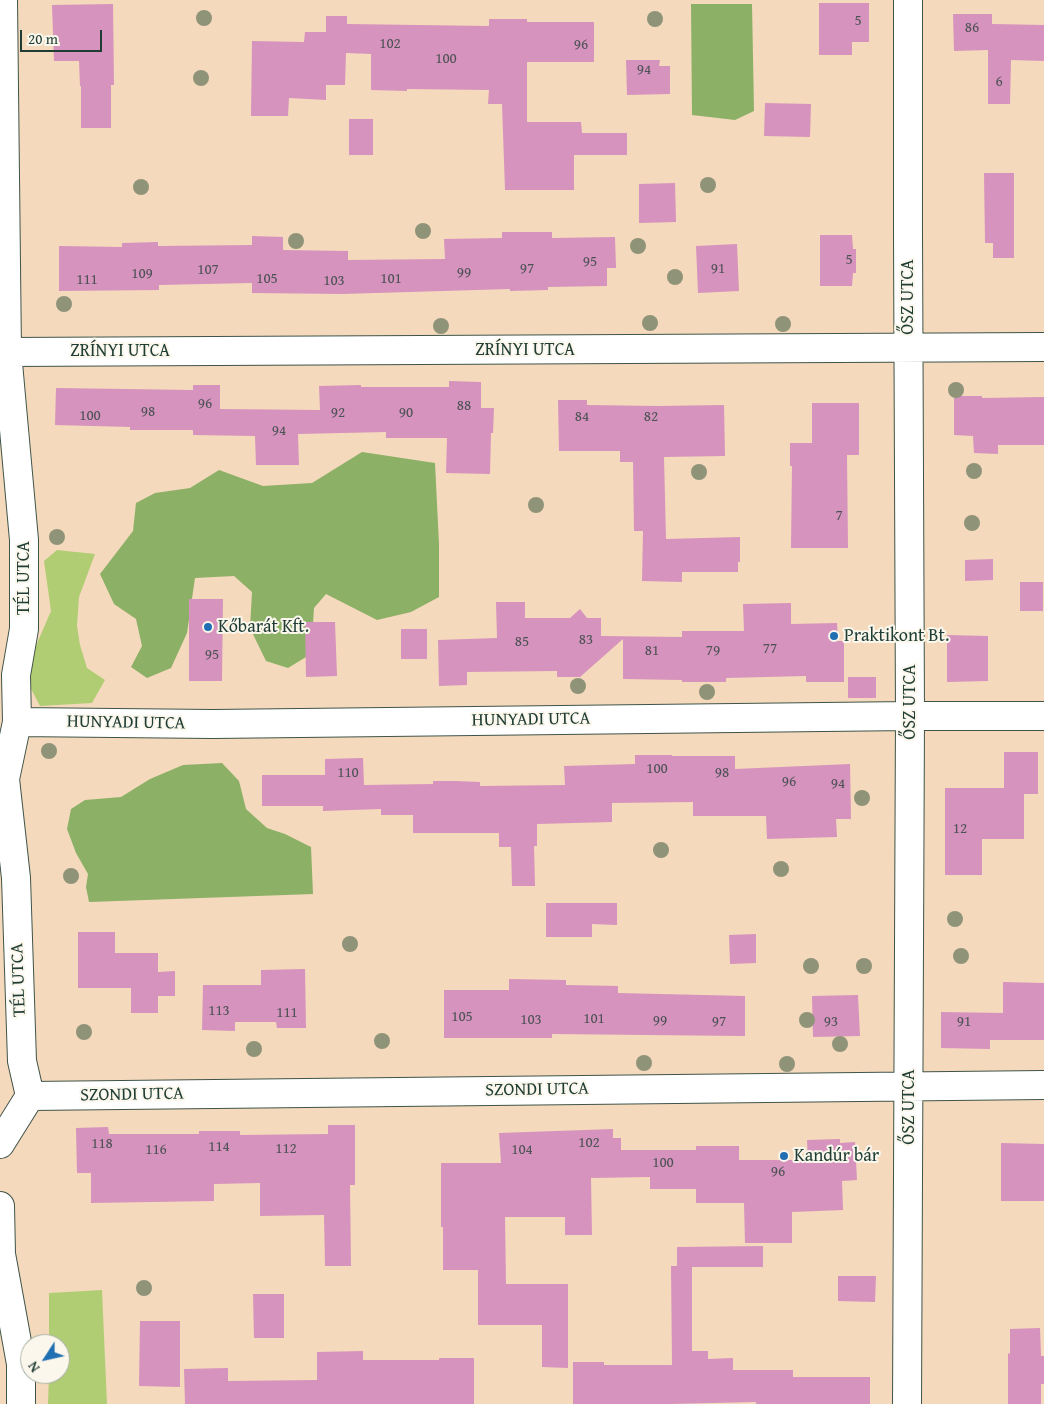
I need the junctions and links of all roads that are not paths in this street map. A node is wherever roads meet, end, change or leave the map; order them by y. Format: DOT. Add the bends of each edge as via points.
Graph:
graph roads {
  1 [pos="3,0"];
  2 [pos="908,0"];
  3 [pos="1044,347"];
  4 [pos="908,348"];
  5 [pos="7,352"];
  6 [pos="910,716"];
  7 [pos="1044,716"];
  8 [pos="17,722"];
  9 [pos="1044,1084"];
  10 [pos="910,1086"];
  11 [pos="30,1096"];
  12 [pos="0,1144"];
  13 [pos="0,1206"];
  14 [pos="21,1404"];
  15 [pos="907,1404"];
  1 -- 5 [label="street, TÉL UTCA"];
  2 -- 4 [label="street, ŐSZ UTCA"];
  3 -- 4 [label="street, ZRÍNYI UTCA"];
  4 -- 5 [label="street, ZRÍNYI UTCA"];
  4 -- 6 [label="street, ŐSZ UTCA"];
  5 -- 8 [label="street, TÉL UTCA" via="24,540 24,629 16,675"];
  6 -- 7 [label="street, HUNYADI UTCA"];
  6 -- 8 [label="street, HUNYADI UTCA" via="223,724"];
  6 -- 10 [label="street, ŐSZ UTCA"];
  8 -- 11 [label="street, TÉL UTCA" via="5,779 16,878 22,1061"];
  9 -- 10 [label="street, SZONDI UTCA"];
  10 -- 11 [label="street, SZONDI UTCA"];
  10 -- 15 [label="street, ŐSZ UTCA"];
  11 -- 12 [label="street"];
  13 -- 14 [label="street" via="1,1254 21,1364"];
}
